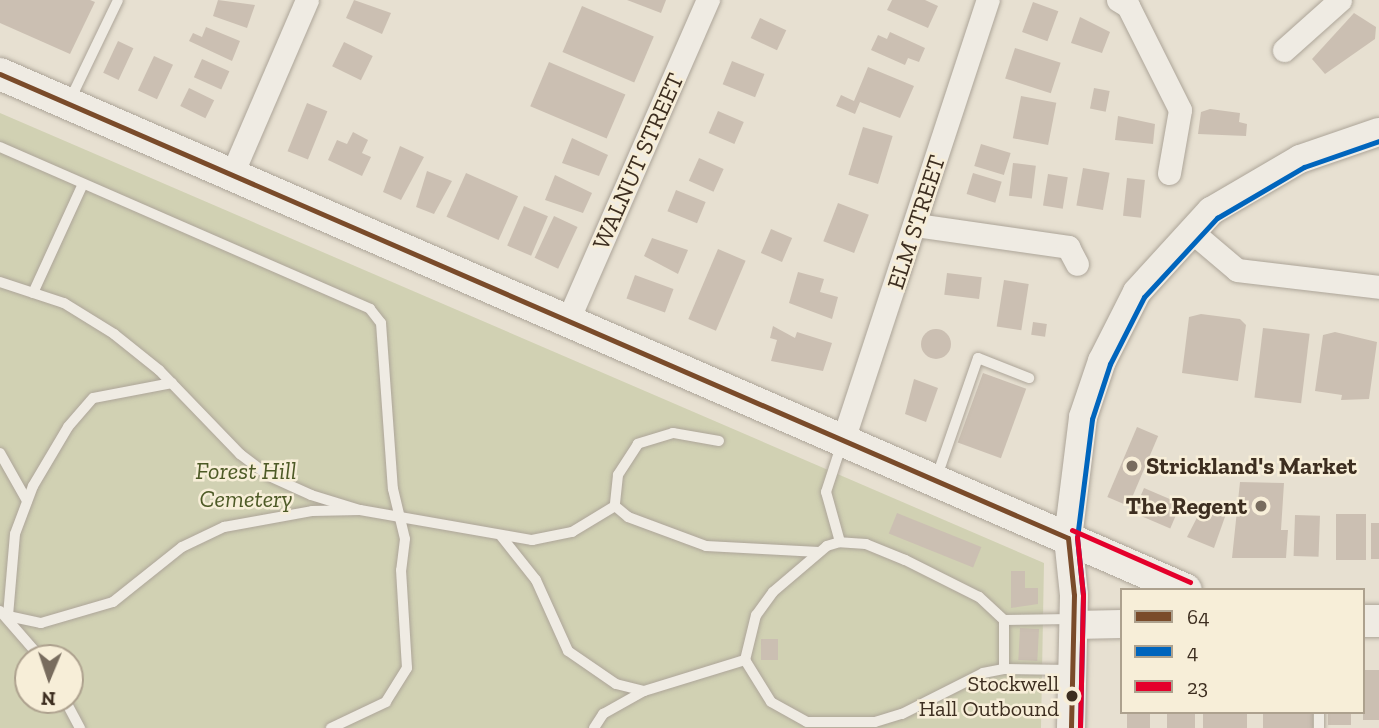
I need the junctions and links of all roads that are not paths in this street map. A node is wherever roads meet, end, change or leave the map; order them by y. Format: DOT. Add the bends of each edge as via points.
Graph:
graph roads {
  1 [pos="118,0"];
  2 [pos="307,0"];
  3 [pos="708,0"];
  4 [pos="988,0"];
  5 [pos="1118,0"];
  6 [pos="1340,0"];
  7 [pos="1284,50"];
  8 [pos="0,74"];
  9 [pos="68,103"];
  10 [pos="1379,132"];
  11 [pos="0,147"];
  12 [pos="1169,173"];
  13 [pos="232,174"];
  14 [pos="83,184"];
  15 [pos="916,225"];
  16 [pos="1191,231"];
  17 [pos="1077,264"];
  18 [pos="0,282"];
  19 [pos="1379,287"];
  20 [pos="33,293"];
  21 [pos="568,322"];
  22 [pos="1029,378"];
  23 [pos="172,383"];
  24 [pos="719,441"];
  25 [pos="842,443"];
  26 [pos="0,453"];
  27 [pos="935,482"];
  28 [pos="27,501"];
  29 [pos="615,506"];
  30 [pos="360,510"];
  31 [pos="403,514"];
  32 [pos="501,536"];
  33 [pos="1068,538"];
  34 [pos="840,542"];
  35 [pos="818,552"];
  36 [pos="1181,588"];
  37 [pos="4,613"];
  38 [pos="1004,620"];
  39 [pos="1074,622"];
  40 [pos="1120,624"];
  41 [pos="29,644"];
  42 [pos="745,660"];
  43 [pos="1004,669"];
  44 [pos="1073,670"];
  45 [pos="644,691"];
  46 [pos="787,714"];
  47 [pos="902,714"];
  48 [pos="331,728"];
  49 [pos="594,728"];
  50 [pos="800,728"];
  51 [pos="893,728"];
  52 [pos="1071,728"];
  1 -- 9 [label="lane"];
  2 -- 13 [label="street"];
  3 -- 21 [label="street, WALNUT STREET"];
  4 -- 15 [label="street, ELM STREET"];
  5 -- 12 [label="street" via="1128,6 1180,110"];
  6 -- 7 [label="street"];
  8 -- 9 [label="main road"];
  9 -- 13 [label="main road"];
  10 -- 16 [label="street" via="1260,178"];
  11 -- 14 [label="lane"];
  13 -- 21 [label="main road"];
  14 -- 20 [label="lane"];
  14 -- 31 [label="lane" via="370,309 381,323 393,489"];
  15 -- 17 [label="street" via="1068,247"];
  15 -- 25 [label="street, ELM STREET"];
  16 -- 19 [label="street" via="1237,270"];
  16 -- 33 [label="street" via="1137,292 1102,361 1083,417"];
  18 -- 20 [label="lane"];
  20 -- 23 [label="lane" via="64,303 114,334"];
  21 -- 25 [label="main road"];
  22 -- 27 [label="lane" via="978,358"];
  23 -- 28 [label="lane" via="93,398 68,427"];
  23 -- 30 [label="lane" via="268,476"];
  24 -- 29 [label="lane" via="673,433 638,444 618,475"];
  25 -- 27 [label="main road"];
  25 -- 34 [label="lane" via="826,492"];
  26 -- 28 [label="lane"];
  27 -- 33 [label="main road"];
  28 -- 37 [label="lane" via="15,534"];
  29 -- 32 [label="lane" via="555,538"];
  29 -- 35 [label="lane" via="628,517 706,546"];
  30 -- 31 [label="lane"];
  30 -- 37 [label="lane" via="312,511 223,527 182,547 113,602 41,623"];
  31 -- 32 [label="lane"];
  31 -- 48 [label="lane" via="404,677 386,702"];
  32 -- 45 [label="lane" via="536,580 568,651 616,684"];
  33 -- 36 [label="main road"];
  33 -- 39 [label="street"];
  34 -- 35 [label="lane"];
  34 -- 38 [label="lane" via="866,544 939,574 979,597"];
  35 -- 42 [label="lane" via="773,592 756,615"];
  37 -- 41 [label="lane"];
  38 -- 39 [label="lane"];
  38 -- 43 [label="lane"];
  39 -- 40 [label="street"];
  39 -- 44 [label="street"];
  42 -- 45 [label="lane"];
  42 -- 46 [label="lane" via="771,702"];
  43 -- 44 [label="lane"];
  43 -- 47 [label="lane" via="973,677"];
  44 -- 52 [label="street"];
  45 -- 49 [label="lane" via="603,714"];
  46 -- 47 [label="lane" via="844,725"];
  46 -- 50 [label="lane"];
  47 -- 51 [label="lane"];
}
